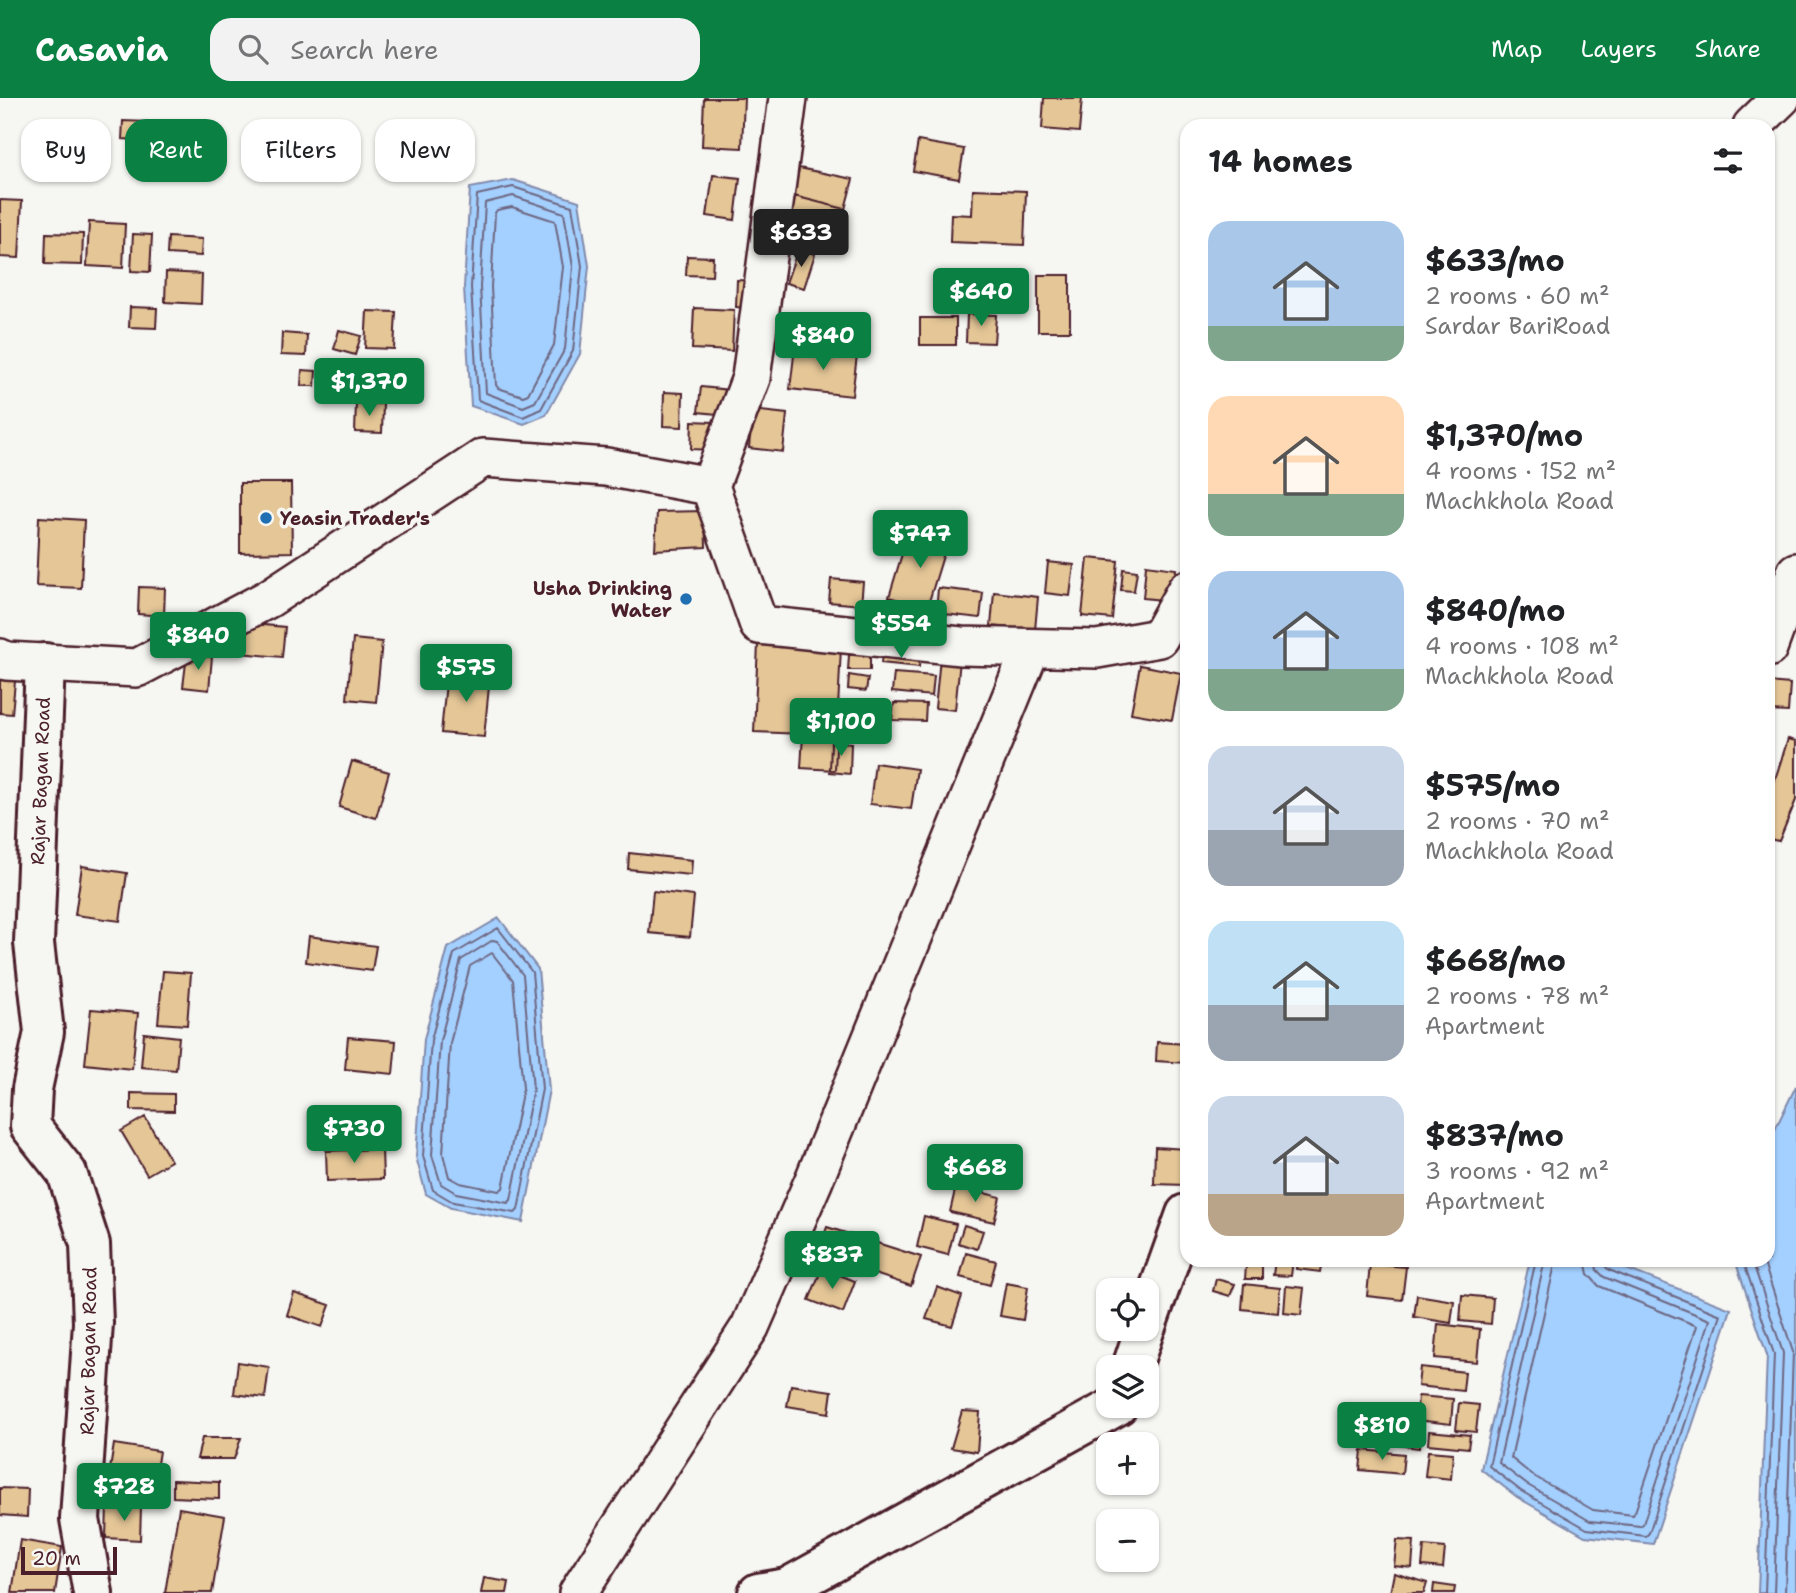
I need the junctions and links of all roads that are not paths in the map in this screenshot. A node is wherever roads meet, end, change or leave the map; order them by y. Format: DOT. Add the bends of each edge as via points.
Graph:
graph roads {
  1 [pos="788,98"];
  2 [pos="1781,98"];
  3 [pos="1759,119"];
  4 [pos="710,486"];
  5 [pos="1796,572"];
  6 [pos="1180,601"];
  7 [pos="1775,629"];
  8 [pos="1031,648"];
  9 [pos="0,658"];
  10 [pos="45,663"];
  11 [pos="1180,1231"];
  12 [pos="1159,1290"];
  13 [pos="1096,1417"];
  14 [pos="93,1593"];
  15 [pos="578,1593"];
  16 [pos="758,1593"];
  1 -- 4 [label="street" via="751,378"];
  2 -- 3 [label="street"];
  4 -- 8 [label="street" via="759,625 961,646"];
  4 -- 10 [label="street" via="607,467 482,458 268,599 136,668"];
  5 -- 7 [label="street"];
  6 -- 8 [label="street" via="1159,638 1097,649"];
  8 -- 15 [label="street" via="750,1327"];
  9 -- 10 [label="street"];
  10 -- 14 [label="main road, Rajar Bagan Road" via="34,943 44,1032 30,1126 66,1173 90,1244 93,1323 80,1519"];
  11 -- 12 [label="main road"];
  13 -- 16 [label="main road" via="787,1588"];
}
